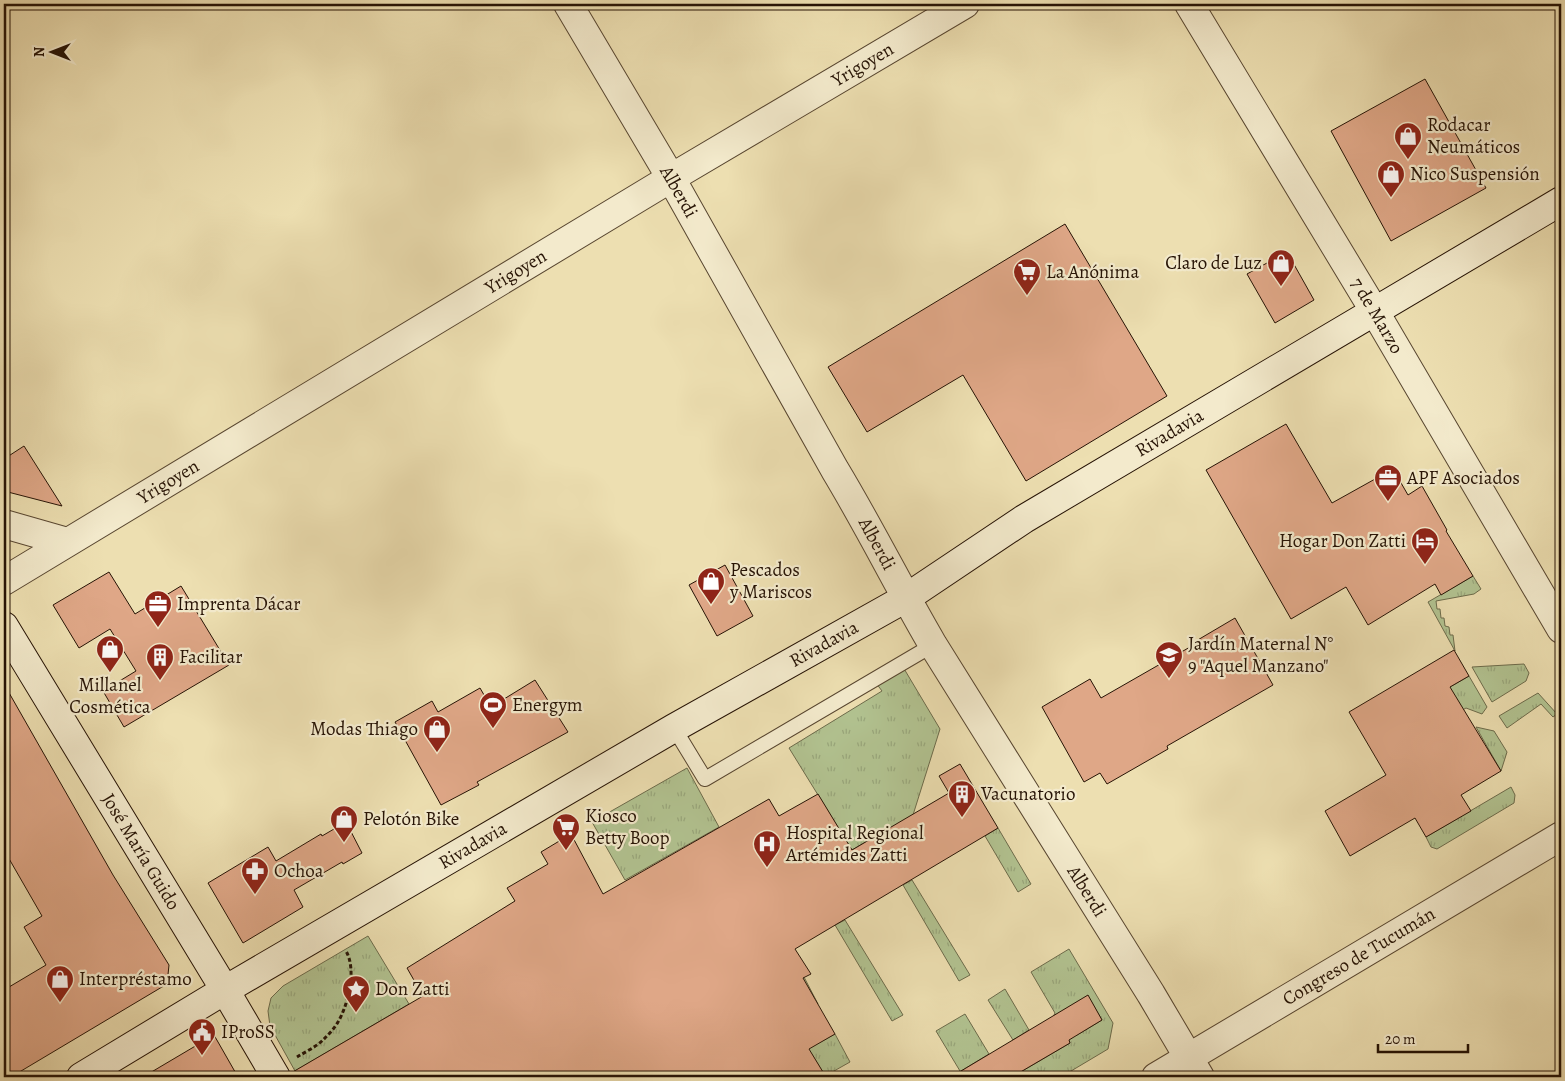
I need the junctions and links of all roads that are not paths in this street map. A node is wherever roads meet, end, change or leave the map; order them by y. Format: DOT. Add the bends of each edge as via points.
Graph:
graph roads {
  1 [pos="568,4"];
  2 [pos="965,4"];
  3 [pos="1188,4"];
  4 [pos="671,178"];
  5 [pos="1561,201"];
  6 [pos="1375,312"];
  7 [pos="4,524"];
  8 [pos="67,542"];
  9 [pos="4,581"];
  10 [pos="906,598"];
  11 [pos="4,626"];
  12 [pos="1561,629"];
  13 [pos="933,645"];
  14 [pos="674,728"];
  15 [pos="1561,836"];
  16 [pos="225,990"];
  17 [pos="1194,1068"];
  18 [pos="275,1075"];
  19 [pos="81,1077"];
  20 [pos="1156,1077"];
  1 -- 4 [label="street, Alberdi"];
  2 -- 4 [label="street, Yrigoyen"];
  3 -- 6 [label="street, 7 de Marzo"];
  4 -- 8 [label="street, Yrigoyen"];
  4 -- 10 [label="street, Alberdi"];
  5 -- 6 [label="street, Rivadavia"];
  6 -- 10 [label="street, Rivadavia" via="1024,520"];
  6 -- 12 [label="street, 7 de Marzo"];
  7 -- 8 [label="street"];
  8 -- 9 [label="street, Yrigoyen"];
  10 -- 13 [label="street, Alberdi"];
  10 -- 14 [label="street, Rivadavia"];
  11 -- 16 [label="street, José María Guido"];
  13 -- 14 [label="lane" via="705,779"];
  13 -- 17 [label="street, Alberdi" via="1147,987"];
  14 -- 16 [label="street, Rivadavia"];
  15 -- 17 [label="street, Congreso de Tucumán"];
  16 -- 18 [label="street, José María Guido"];
  16 -- 19 [label="street, Rivadavia"];
  17 -- 20 [label="street, Congreso de Tucumán"];
}
